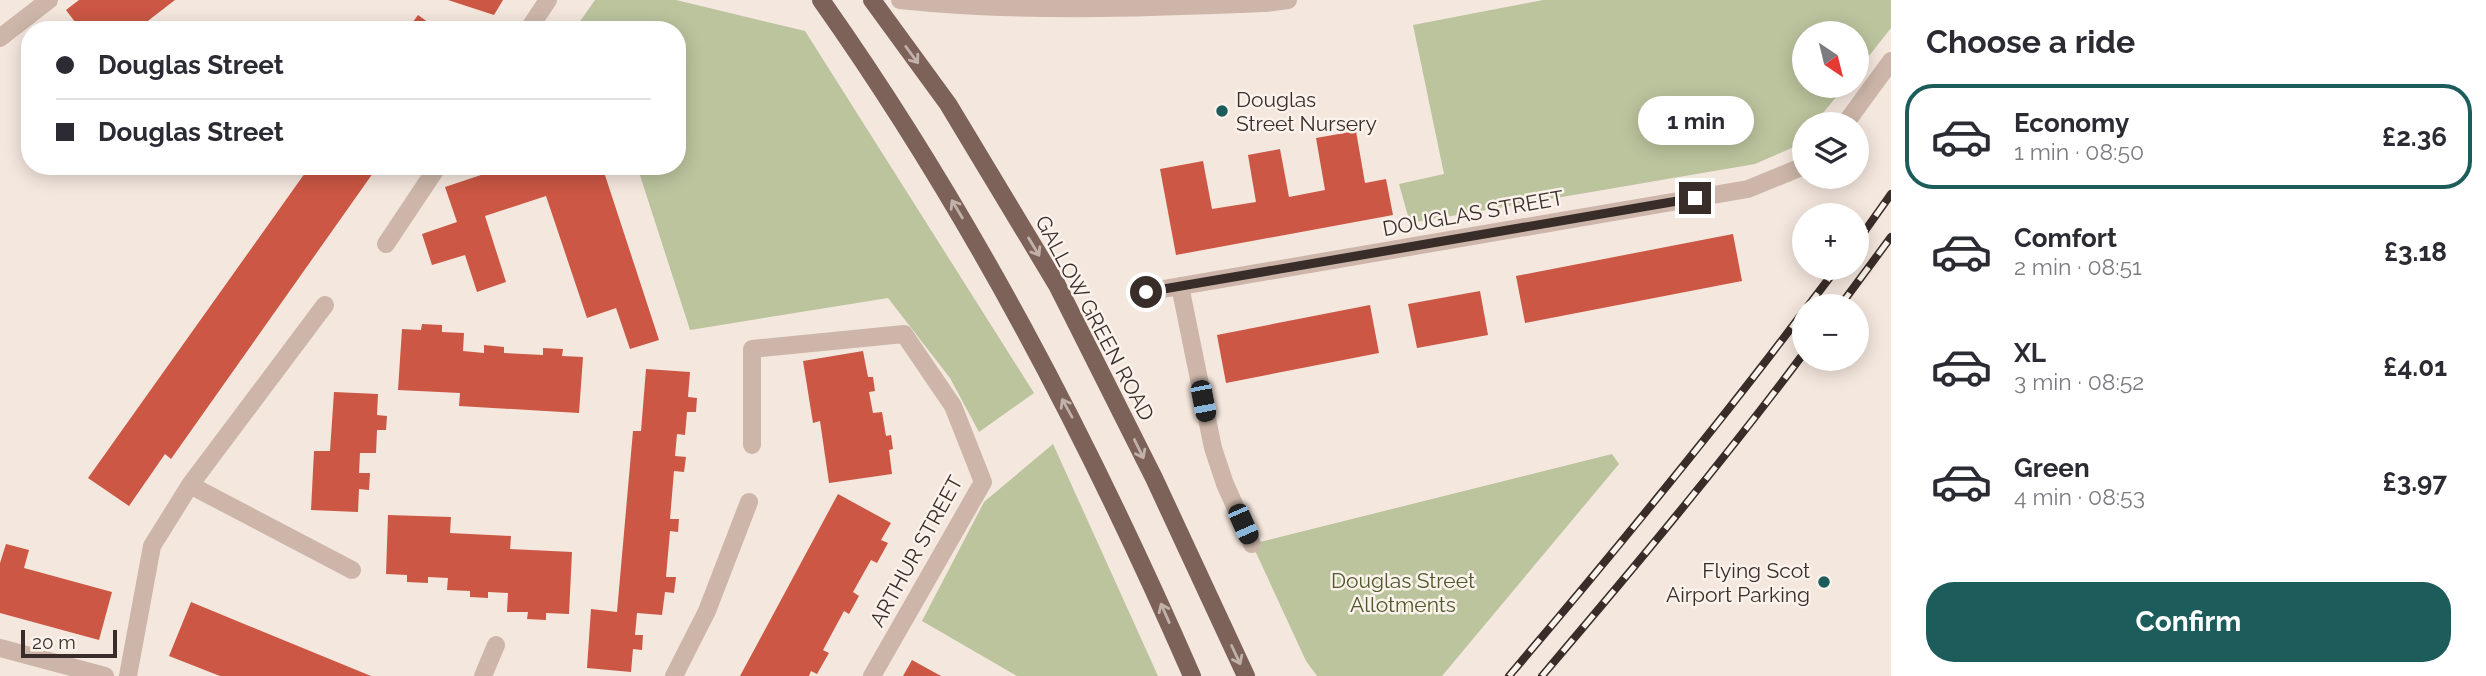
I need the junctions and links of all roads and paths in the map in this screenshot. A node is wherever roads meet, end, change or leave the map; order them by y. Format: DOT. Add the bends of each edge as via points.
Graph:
graph roads {
  1 [pos="49,0"];
  2 [pos="548,0"];
  3 [pos="821,0"];
  4 [pos="872,0"];
  5 [pos="900,0"];
  6 [pos="1288,0"];
  7 [pos="22,21"];
  8 [pos="534,21"];
  9 [pos="21,22"];
  10 [pos="0,38"];
  11 [pos="1891,61"];
  12 [pos="1854,112"];
  13 [pos="1792,171"];
  14 [pos="432,175"];
  15 [pos="386,244"];
  16 [pos="1180,286"];
  17 [pos="1146,292"];
  18 [pos="325,305"];
  19 [pos="752,446"];
  20 [pos="190,485"];
  21 [pos="749,502"];
  22 [pos="1252,544"];
  23 [pos="352,570"];
  24 [pos="496,645"];
  25 [pos="0,648"];
  26 [pos="105,676"];
  27 [pos="128,676"];
  28 [pos="483,676"];
  29 [pos="674,676"];
  30 [pos="873,676"];
  31 [pos="1192,676"];
  32 [pos="1246,676"];
  1 -- 7 [label="street"];
  2 -- 8 [label="street"];
  31 -- 3 [label="main road, one-way" via="1076,425 977,243"];
  4 -- 32 [label="main road, GALLOW GREEN ROAD, one-way" via="948,104 1057,285"];
  5 -- 6 [label="street" via="1061,10"];
  9 -- 10 [label="street"];
  11 -- 12 [label="street"];
  13 -- 16 [label="street, DOUGLAS STREET" via="1748,189"];
  14 -- 15 [label="street"];
  16 -- 17 [label="street, DOUGLAS STREET"];
  16 -- 22 [label="street" via="1213,448"];
  18 -- 20 [label="street"];
  19 -- 30 [label="street, ARTHUR STREET" via="752,349 904,334 953,406 983,482"];
  20 -- 23 [label="street"];
  20 -- 27 [label="street" via="152,546"];
  21 -- 29 [label="street" via="706,611"];
  24 -- 28 [label="street"];
  25 -- 26 [label="street"];
}
